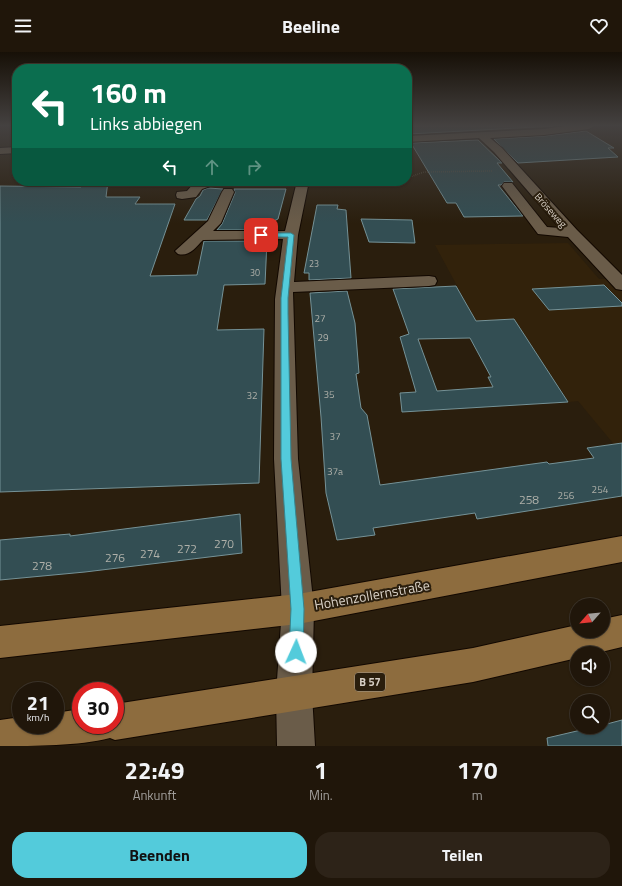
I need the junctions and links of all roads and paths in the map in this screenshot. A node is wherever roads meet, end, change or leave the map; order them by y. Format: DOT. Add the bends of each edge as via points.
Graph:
graph roads {
  1 [pos="505,158"];
  2 [pos="515,170"];
  3 [pos="412,176"];
  4 [pos="198,186"];
  5 [pos="302,186"];
  6 [pos="508,186"];
  7 [pos="228,192"];
  8 [pos="182,195"];
  9 [pos="572,233"];
  10 [pos="291,235"];
  11 [pos="199,236"];
  12 [pos="183,251"];
  13 [pos="429,281"];
  14 [pos="622,285"];
  15 [pos="286,287"];
  16 [pos="622,549"];
  17 [pos="298,609"];
  18 [pos="622,631"];
  19 [pos="0,642"];
  20 [pos="294,694"];
  21 [pos="124,721"];
  22 [pos="72,729"];
  23 [pos="0,739"];
  24 [pos="296,746"];
  1 -- 2 [label="street, Bröseweg"];
  2 -- 3 [label="path" via="424,172"];
  2 -- 9 [label="street, Bröseweg"];
  4 -- 8 [label="street" via="191,194"];
  5 -- 10 [label="street"];
  6 -- 9 [label="street" via="543,231"];
  7 -- 11 [label="street" via="214,223"];
  9 -- 14 [label="street, Bröseweg"];
  10 -- 11 [label="street"];
  10 -- 15 [label="street"];
  11 -- 12 [label="street"];
  13 -- 15 [label="street"];
  15 -- 17 [label="street" via="286,459"];
  16 -- 17 [label="main road, Hohenzollernstraße"];
  17 -- 19 [label="main road, Hohenzollernstraße"];
  17 -- 20 [label="street"];
  18 -- 20 [label="main road, B 57" via="473,665"];
  20 -- 21 [label="main road, B 57"];
  20 -- 24 [label="street"];
  22 -- 23 [label="main road"];
}
